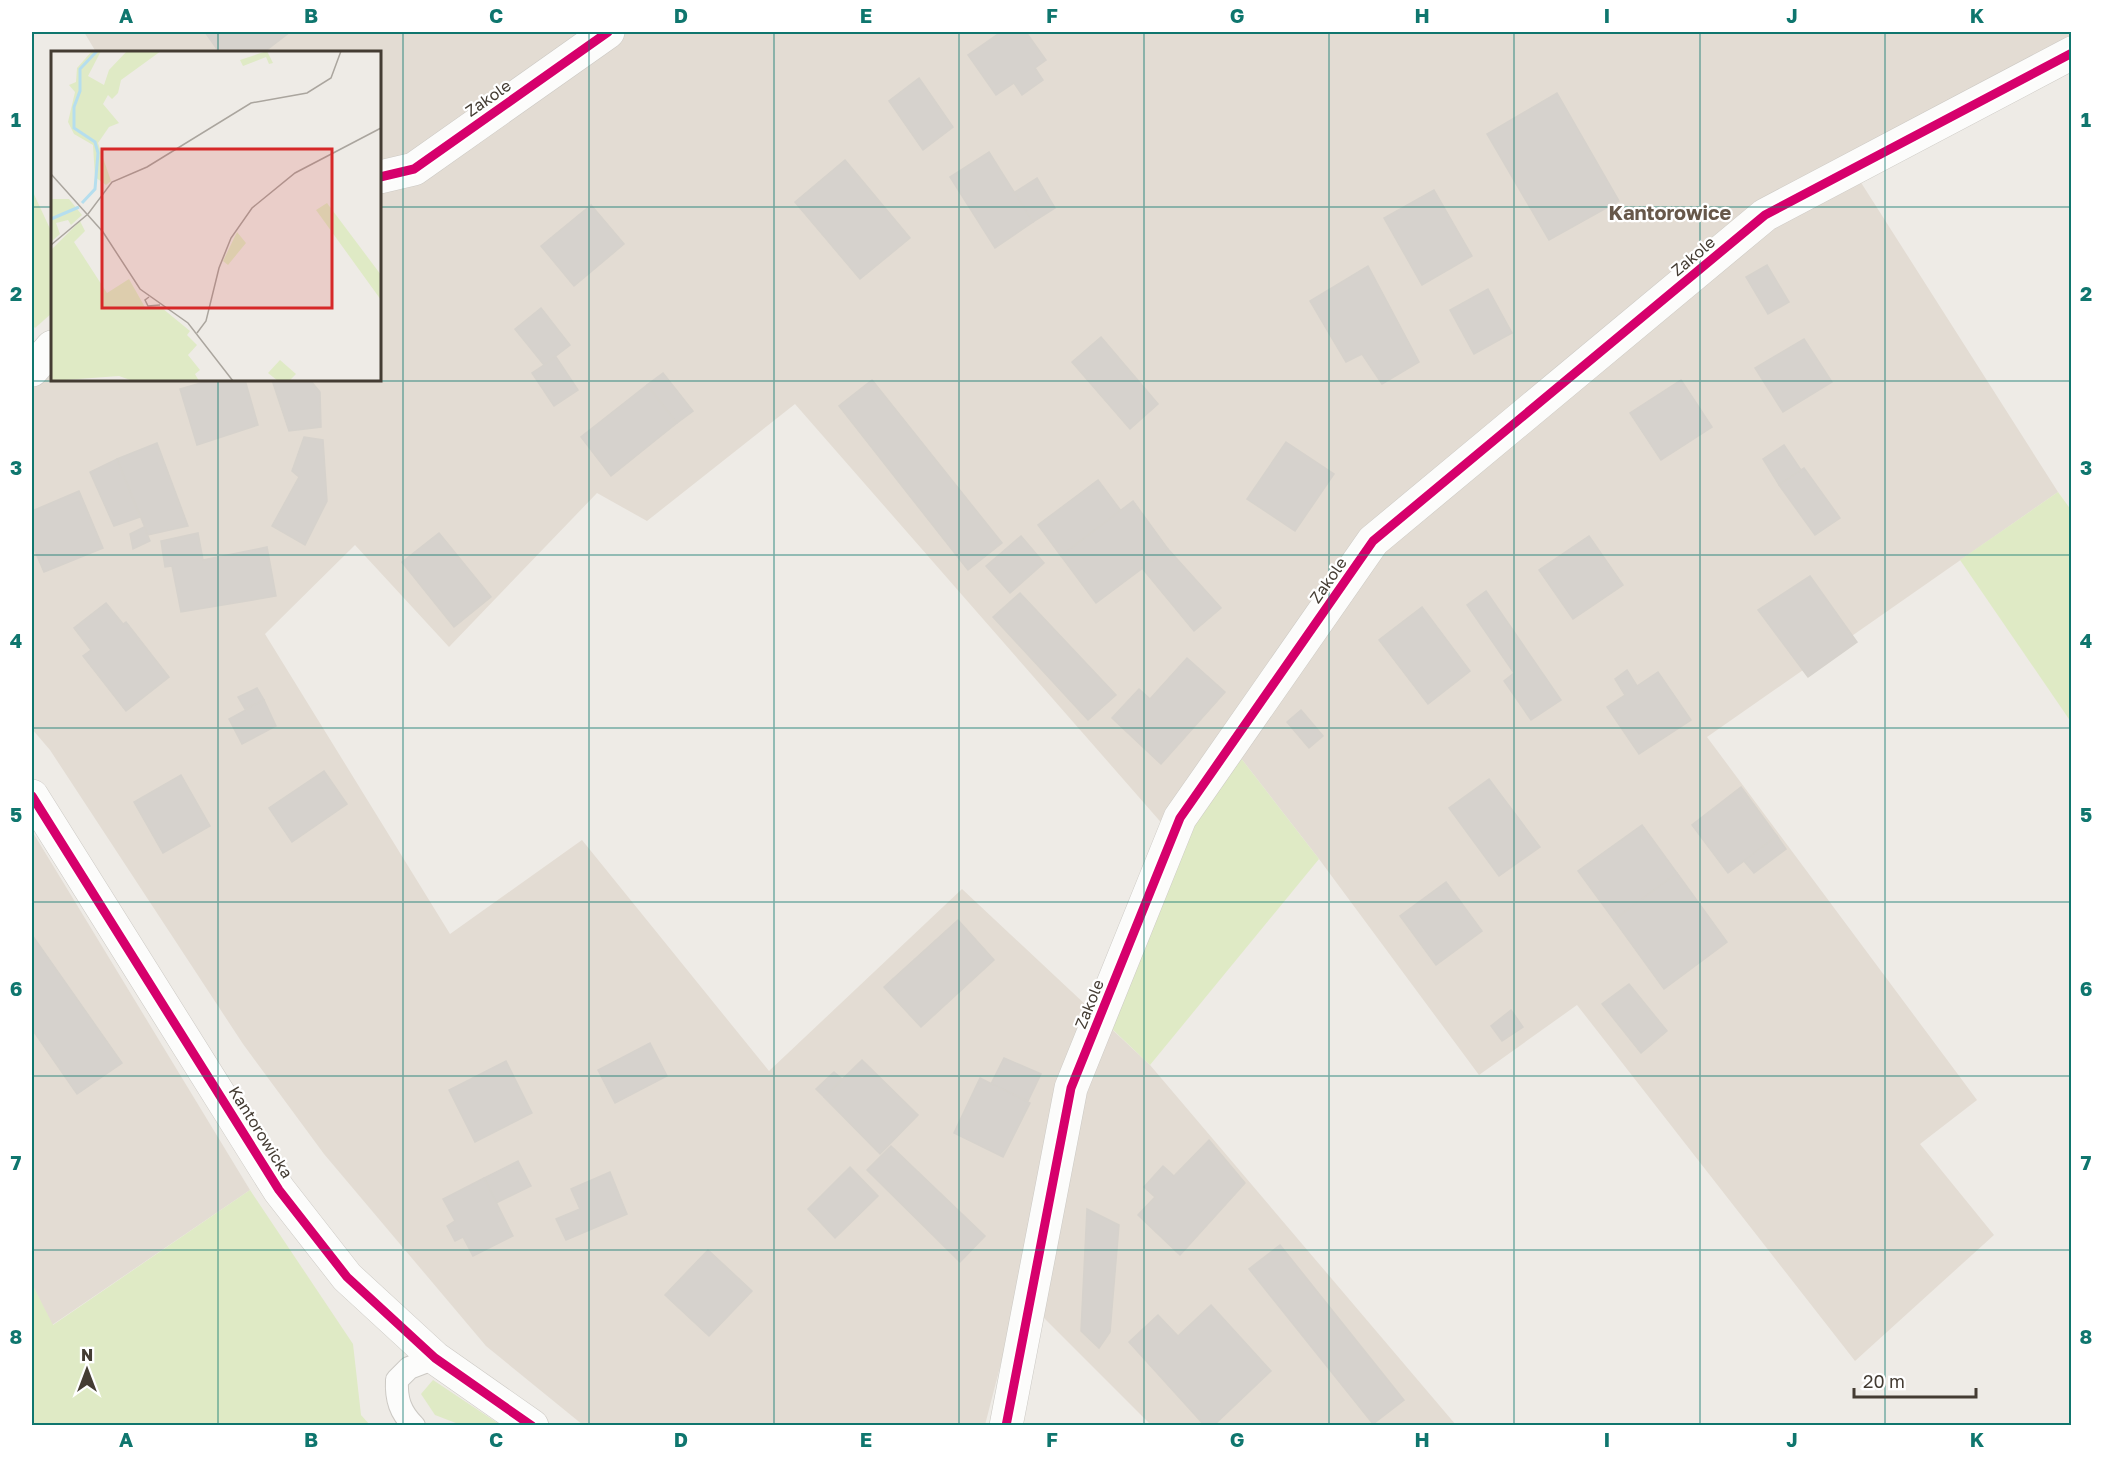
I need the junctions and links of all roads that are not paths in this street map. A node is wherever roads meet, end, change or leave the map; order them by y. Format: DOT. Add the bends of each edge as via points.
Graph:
graph roads {
  1 [pos="608,32"];
  2 [pos="2072,53"];
  3 [pos="381,177"];
  4 [pos="51,348"];
  5 [pos="32,370"];
  6 [pos="32,796"];
  7 [pos="435,1358"];
  8 [pos="414,1425"];
  9 [pos="532,1425"];
  10 [pos="1006,1425"];
  1 -- 3 [label="street, Zakole" via="414,169"];
  2 -- 10 [label="street, Zakole" via="1765,215 1373,542 1180,818 1071,1088"];
  4 -- 5 [label="street"];
  6 -- 7 [label="street, Kantorowicka" via="279,1190 347,1277"];
  7 -- 8 [label="lane" via="409,1368 397,1380 396,1398 405,1417"];
  7 -- 9 [label="street, Kantorowicka"];
}
